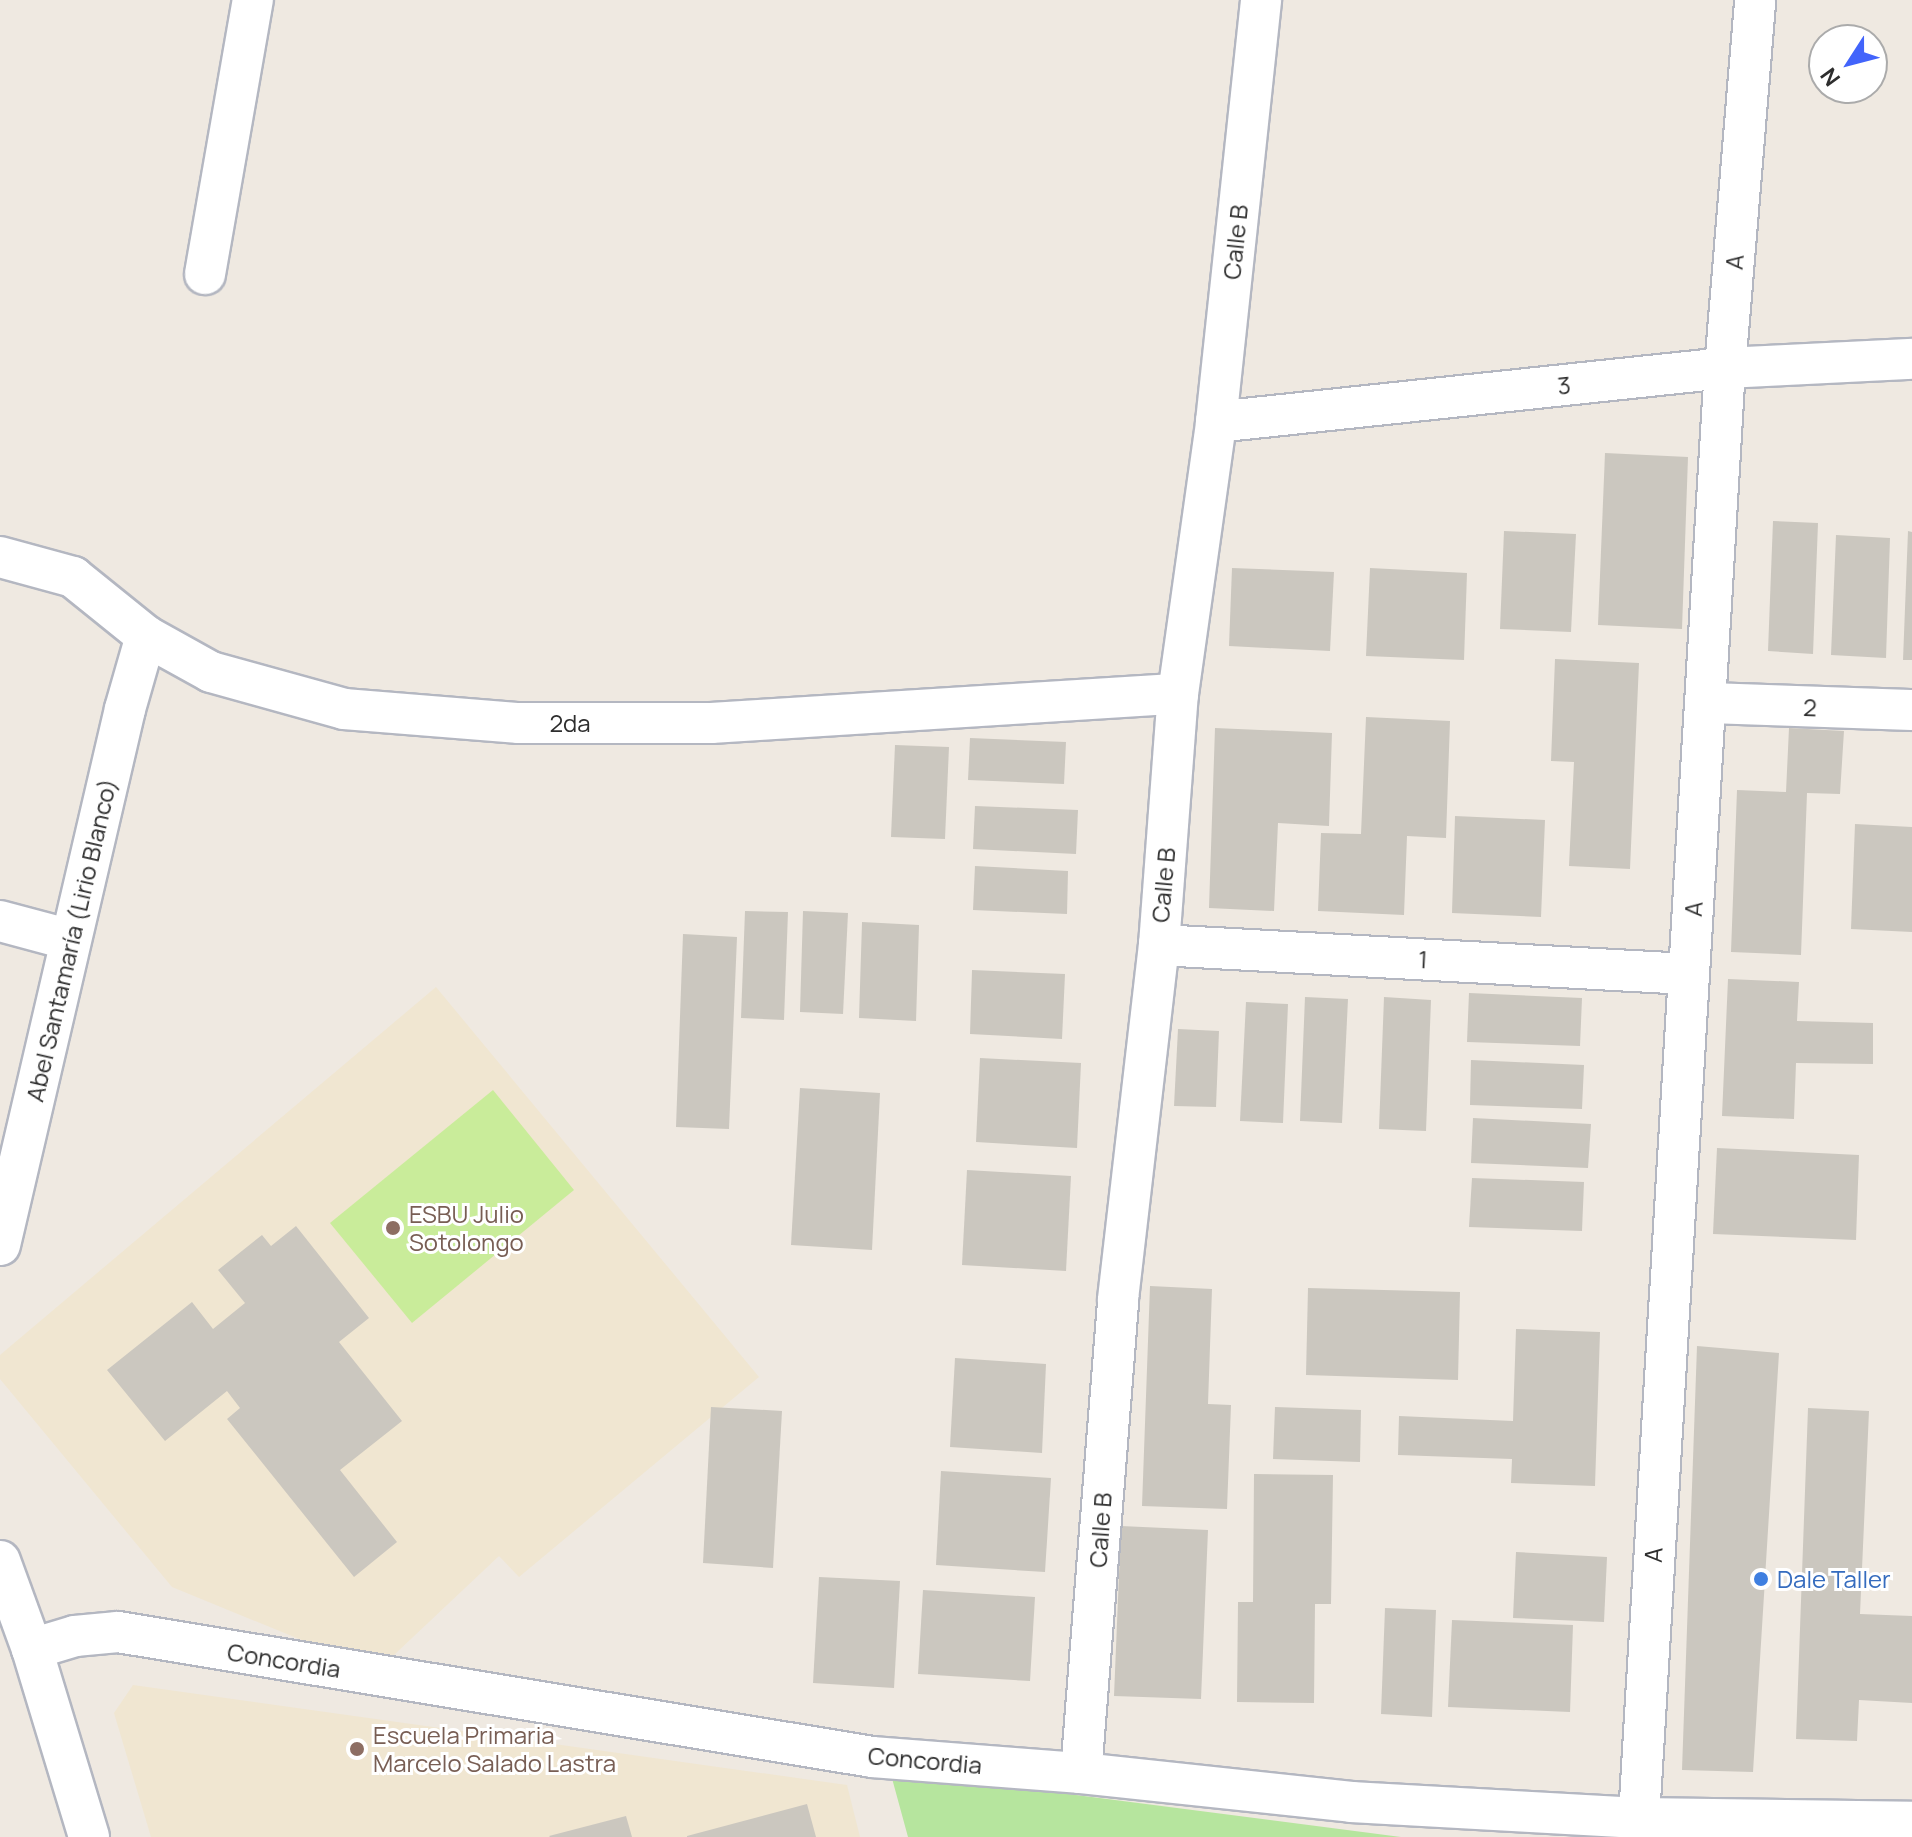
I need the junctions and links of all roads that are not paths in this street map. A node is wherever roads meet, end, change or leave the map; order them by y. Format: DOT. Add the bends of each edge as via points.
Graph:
graph roads {
  1 [pos="253,0"];
  2 [pos="1261,0"];
  3 [pos="1755,0"];
  4 [pos="205,274"];
  5 [pos="1912,359"];
  6 [pos="1725,368"];
  7 [pos="1216,422"];
  8 [pos="0,557"];
  9 [pos="146,636"];
  10 [pos="1178,694"];
  11 [pos="1708,703"];
  12 [pos="1912,710"];
  13 [pos="0,921"];
  14 [pos="71,940"];
  15 [pos="1159,945"];
  16 [pos="1688,974"];
  17 [pos="0,1245"];
  18 [pos="0,1561"];
  19 [pos="32,1649"];
  20 [pos="1081,1773"];
  21 [pos="1639,1818"];
  22 [pos="1826,1820"];
  23 [pos="1912,1822"];
  24 [pos="89,1837"];
  25 [pos="1885,1837"];
  1 -- 4 [label="street"];
  2 -- 7 [label="street, Calle B"];
  3 -- 6 [label="street, A"];
  5 -- 6 [label="street, 3"];
  6 -- 7 [label="street, 3"];
  6 -- 11 [label="street, A"];
  7 -- 10 [label="street, Calle B"];
  8 -- 9 [label="street, 2da" via="73,577"];
  9 -- 10 [label="street, 2da" via="211,672 344,709 519,723 711,723"];
  9 -- 14 [label="street, Abel Santamaría (Lirio Blanco)"];
  10 -- 15 [label="street, Calle B"];
  11 -- 12 [label="street, 2"];
  11 -- 16 [label="street, A"];
  13 -- 14 [label="street"];
  14 -- 17 [label="street, Abel Santamaría (Lirio Blanco)"];
  15 -- 16 [label="street, 1"];
  15 -- 20 [label="street, Calle B" via="1118,1299"];
  16 -- 21 [label="street, A"];
  18 -- 19 [label="street"];
  19 -- 20 [label="street, Concordia" via="75,1636 118,1632 872,1757"];
  19 -- 24 [label="street"];
  20 -- 21 [label="street, Concordia" via="1351,1802"];
  21 -- 22 [label="street, Concordia"];
  22 -- 23 [label="street, Concordia"];
  22 -- 25 [label="street, Concordia"];
}
